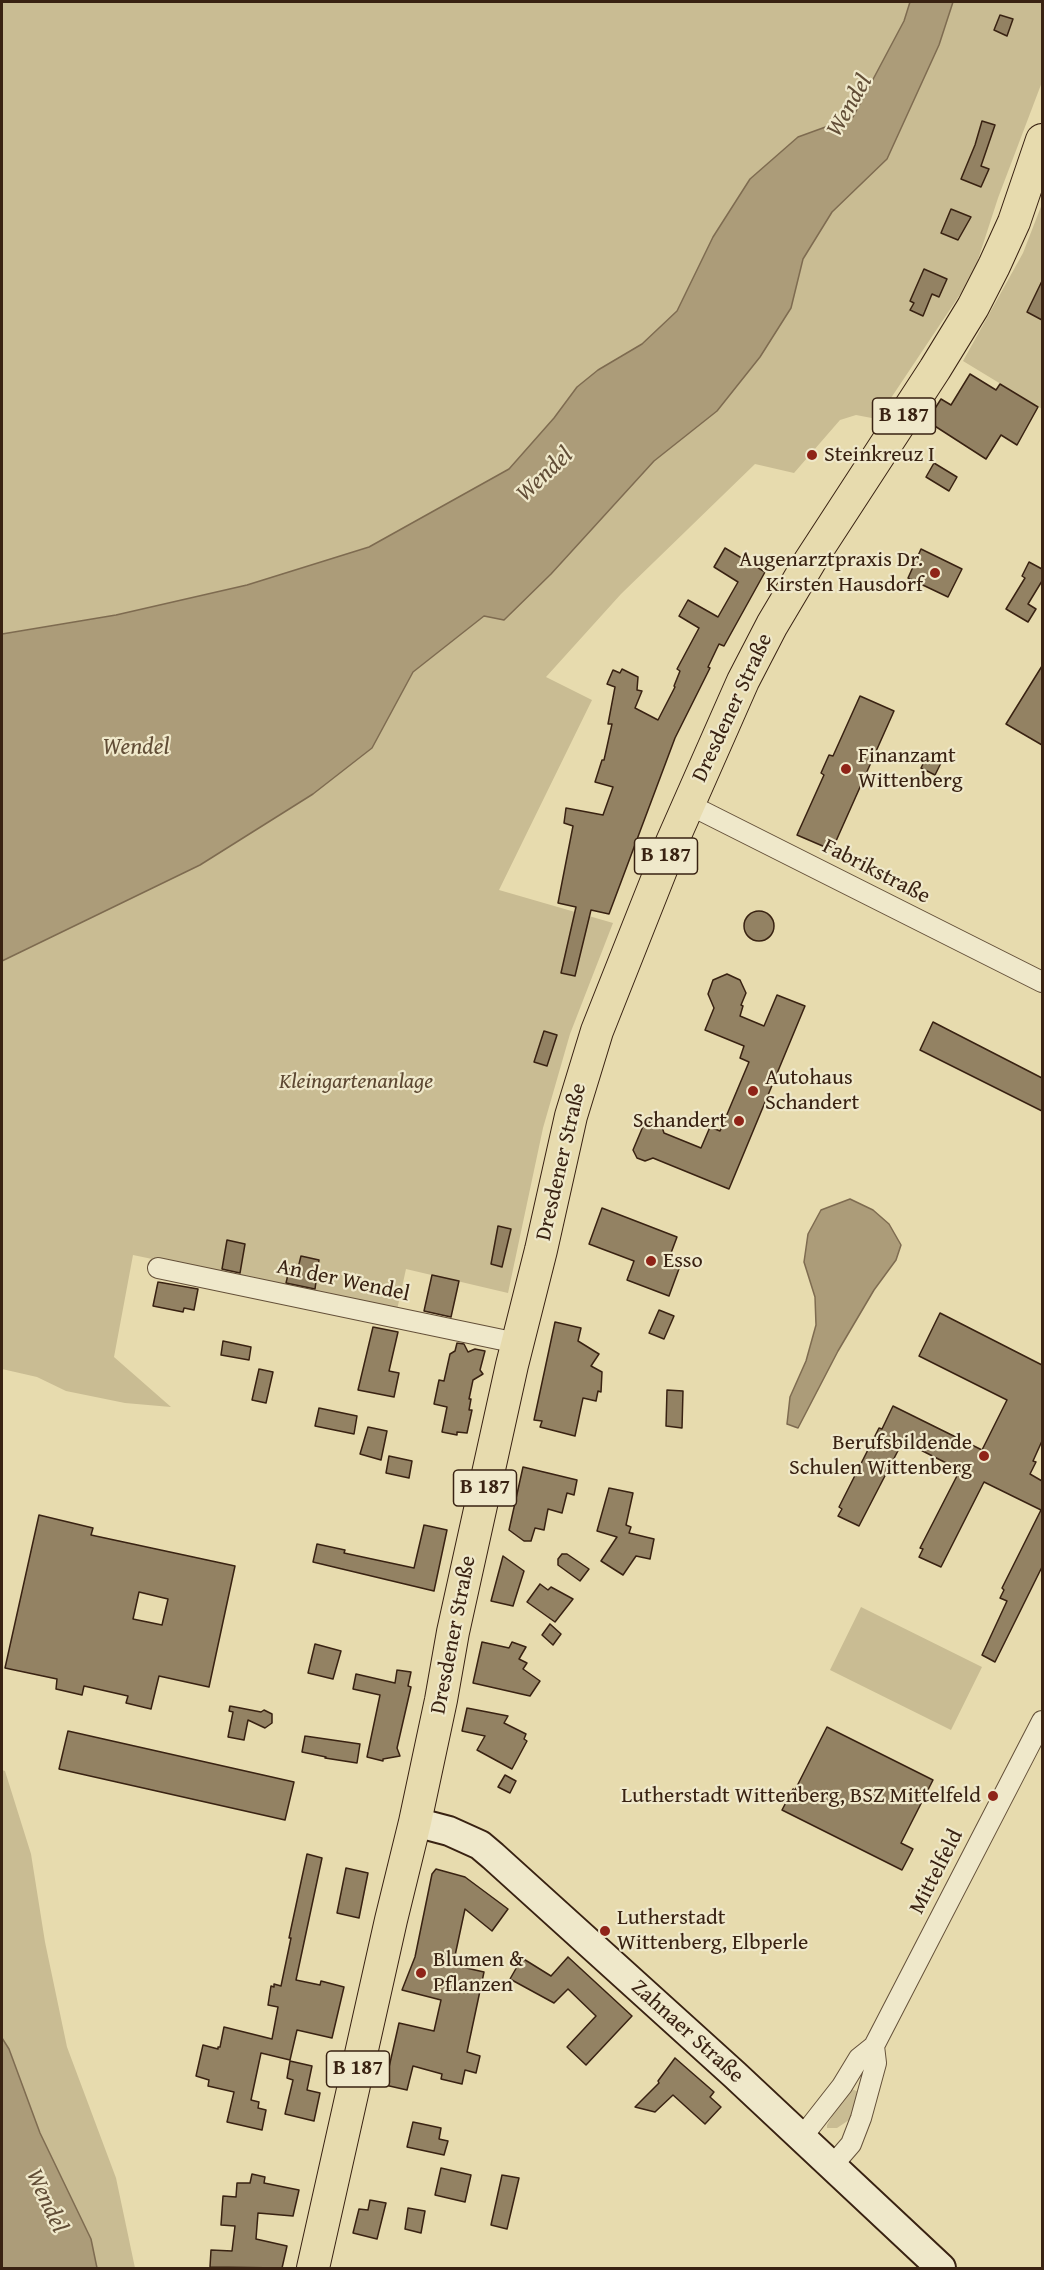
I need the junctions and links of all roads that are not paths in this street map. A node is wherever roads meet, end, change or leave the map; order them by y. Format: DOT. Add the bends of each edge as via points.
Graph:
graph roads {
  1 [pos="1042,140"];
  2 [pos="688,804"];
  3 [pos="1042,982"];
  4 [pos="158,1268"];
  5 [pos="517,1343"];
  6 [pos="1042,1721"];
  7 [pos="416,1822"];
  8 [pos="874,2046"];
  9 [pos="802,2138"];
  10 [pos="832,2166"];
  11 [pos="313,2268"];
  12 [pos="941,2268"];
  1 -- 2 [label="main road, Dresdener Straße / B 187" via="1014,222 984,286 772,625 734,698"];
  2 -- 3 [label="street, Fabrikstraße"];
  2 -- 5 [label="main road, Dresdener Straße / B 187" via="585,1067"];
  4 -- 5 [label="street, An der Wendel"];
  5 -- 7 [label="main road, Dresdener Straße / B 187"];
  6 -- 8 [label="street, Mittelfeld"];
  7 -- 9 [label="main road, Zahnaer Straße" via="480,1845"];
  7 -- 11 [label="main road, Dresdener Straße / B 187"];
  8 -- 9 [label="street, Mittelfeld" via="859,2058"];
  8 -- 10 [label="street, Mittelfeld" via="876,2063 861,2118 851,2144"];
  9 -- 10 [label="main road, Zahnaer Straße"];
  10 -- 12 [label="main road, Zahnaer Straße"];
}
